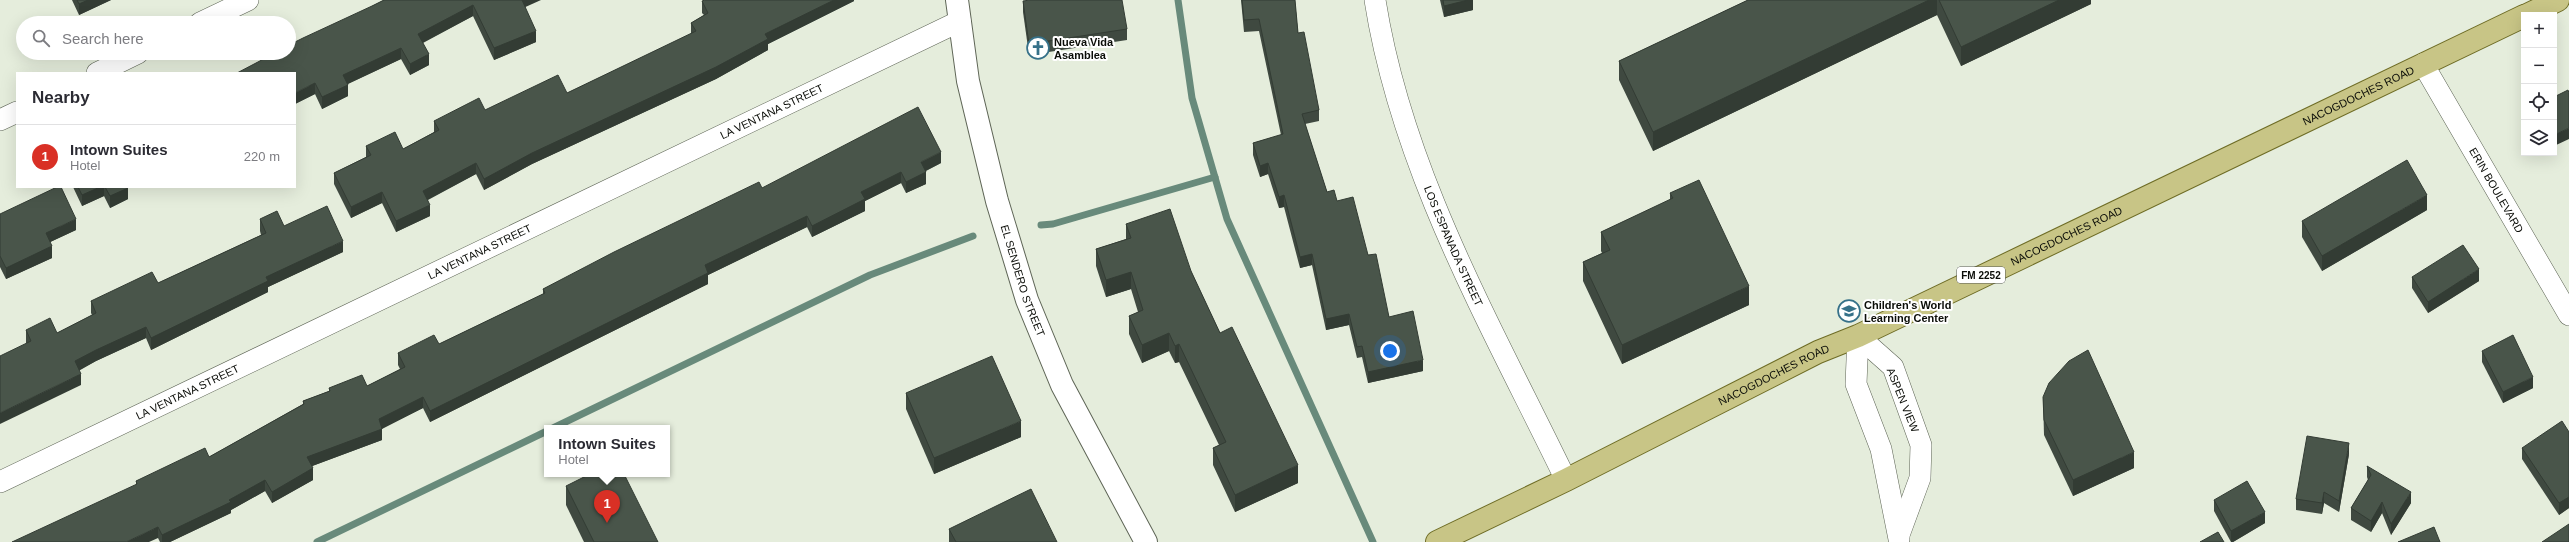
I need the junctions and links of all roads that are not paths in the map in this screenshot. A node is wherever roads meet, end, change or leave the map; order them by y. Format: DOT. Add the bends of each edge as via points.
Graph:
graph roads {
  1 [pos="248,0"];
  2 [pos="957,0"];
  3 [pos="1376,0"];
  4 [pos="2558,0"];
  5 [pos="2533,12"];
  6 [pos="215,16"];
  7 [pos="2521,18"];
  8 [pos="960,21"];
  9 [pos="124,60"];
  10 [pos="2423,64"];
  11 [pos="99,72"];
  12 [pos="16,112"];
  13 [pos="0,120"];
  14 [pos="2569,315"];
  15 [pos="1858,336"];
  16 [pos="1566,480"];
  17 [pos="0,482"];
  18 [pos="1899,538"];
  19 [pos="1439,541"];
  20 [pos="1146,542"];
  1 -- 6 [label="street"];
  2 -- 8 [label="street, EL SENDERO STREET"];
  3 -- 16 [label="street, LOS ESPANADA STREET" via="1392,79 1413,150 1456,254"];
  4 -- 5 [label="main road, NACOGDOCHES ROAD / FM 2252"];
  7 -- 10 [label="main road, NACOGDOCHES ROAD / FM 2252"];
  8 -- 17 [label="street, LA VENTANA STREET"];
  8 -- 20 [label="street, EL SENDERO STREET" via="968,81 997,201 1027,300 1062,385"];
  9 -- 11 [label="street"];
  10 -- 14 [label="street, ERIN BOULEVARD"];
  10 -- 15 [label="main road, NACOGDOCHES ROAD / FM 2252"];
  12 -- 13 [label="street"];
  15 -- 16 [label="main road, NACOGDOCHES ROAD / FM 2252" via="1818,352"];
  15 -- 18 [label="street, ASPEN VIEW" via="1856,384 1881,449"];
  15 -- 18 [label="street, ASPEN VIEW" via="1893,367 1921,445 1920,478"];
  16 -- 19 [label="main road, NACOGDOCHES ROAD / FM 2252"];
}
